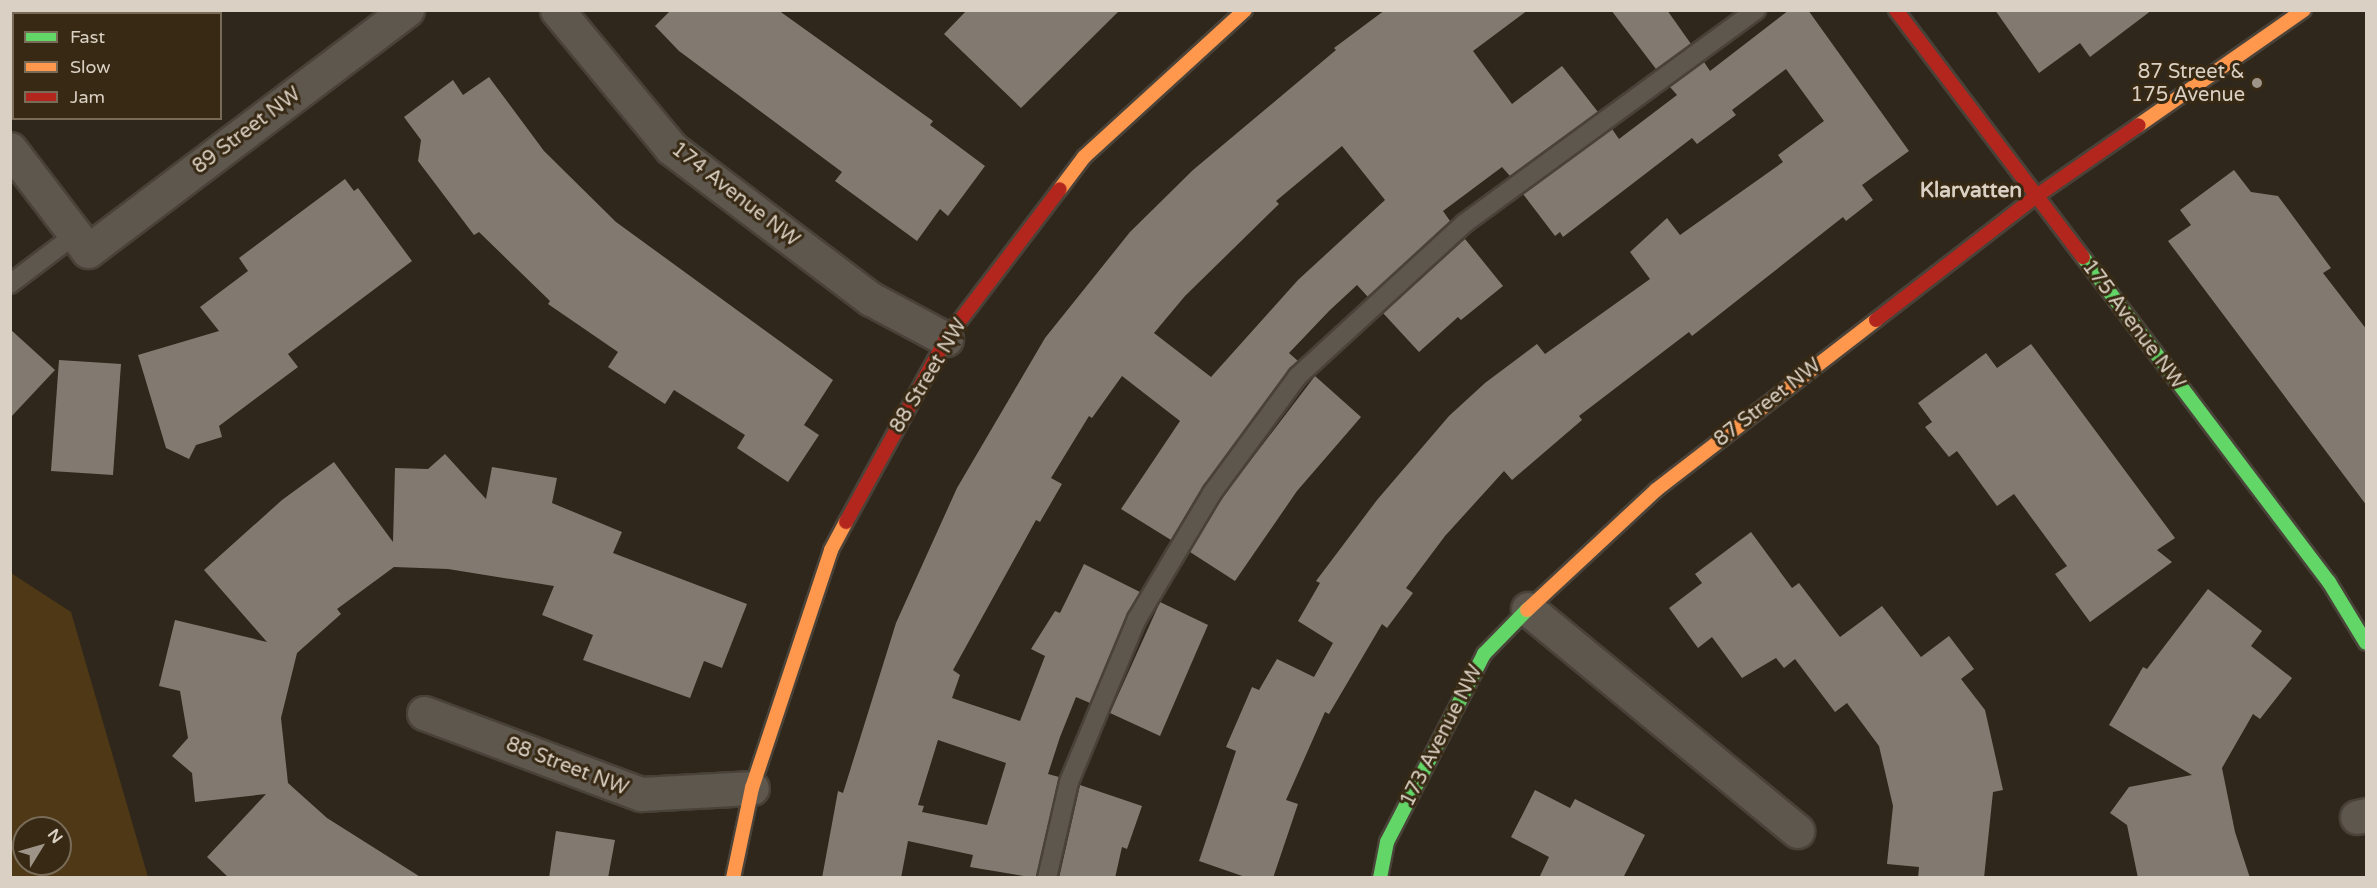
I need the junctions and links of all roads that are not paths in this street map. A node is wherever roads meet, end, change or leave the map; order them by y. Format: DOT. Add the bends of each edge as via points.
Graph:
graph roads {
  1 [pos="407,10"];
  2 [pos="557,10"];
  3 [pos="1245,10"];
  4 [pos="1756,10"];
  5 [pos="1896,10"];
  6 [pos="2304,10"];
  7 [pos="10,149"];
  8 [pos="2035,197"];
  9 [pos="82,243"];
  10 [pos="10,284"];
  11 [pos="946,339"];
  12 [pos="1528,609"];
  13 [pos="2367,643"];
  14 [pos="424,713"];
  15 [pos="752,788"];
  16 [pos="1797,831"];
  17 [pos="733,878"];
  18 [pos="1047,878"];
  19 [pos="1380,878"];
  1 -- 9 [label="street, 89 Street NW"];
  2 -- 11 [label="street, 174 Avenue NW" via="671,148 872,299"];
  3 -- 11 [label="street, 88 Street NW" via="1084,157"];
  4 -- 18 [label="lane" via="1466,223 1298,376 1212,493 1137,619 1069,782"];
  5 -- 8 [label="street, 175 Avenue NW"];
  6 -- 8 [label="street, 87 Street NW"];
  7 -- 9 [label="street"];
  8 -- 12 [label="street, 87 Street NW" via="1656,490"];
  8 -- 13 [label="street, 175 Avenue NW" via="2329,582"];
  9 -- 10 [label="lane"];
  11 -- 15 [label="street, 88 Street NW" via="831,550"];
  12 -- 16 [label="street"];
  12 -- 19 [label="street, 173 Avenue NW" via="1484,654 1387,842"];
  14 -- 15 [label="street, 88 Street NW" via="641,794"];
  15 -- 17 [label="street, 88 Street NW"];
}
